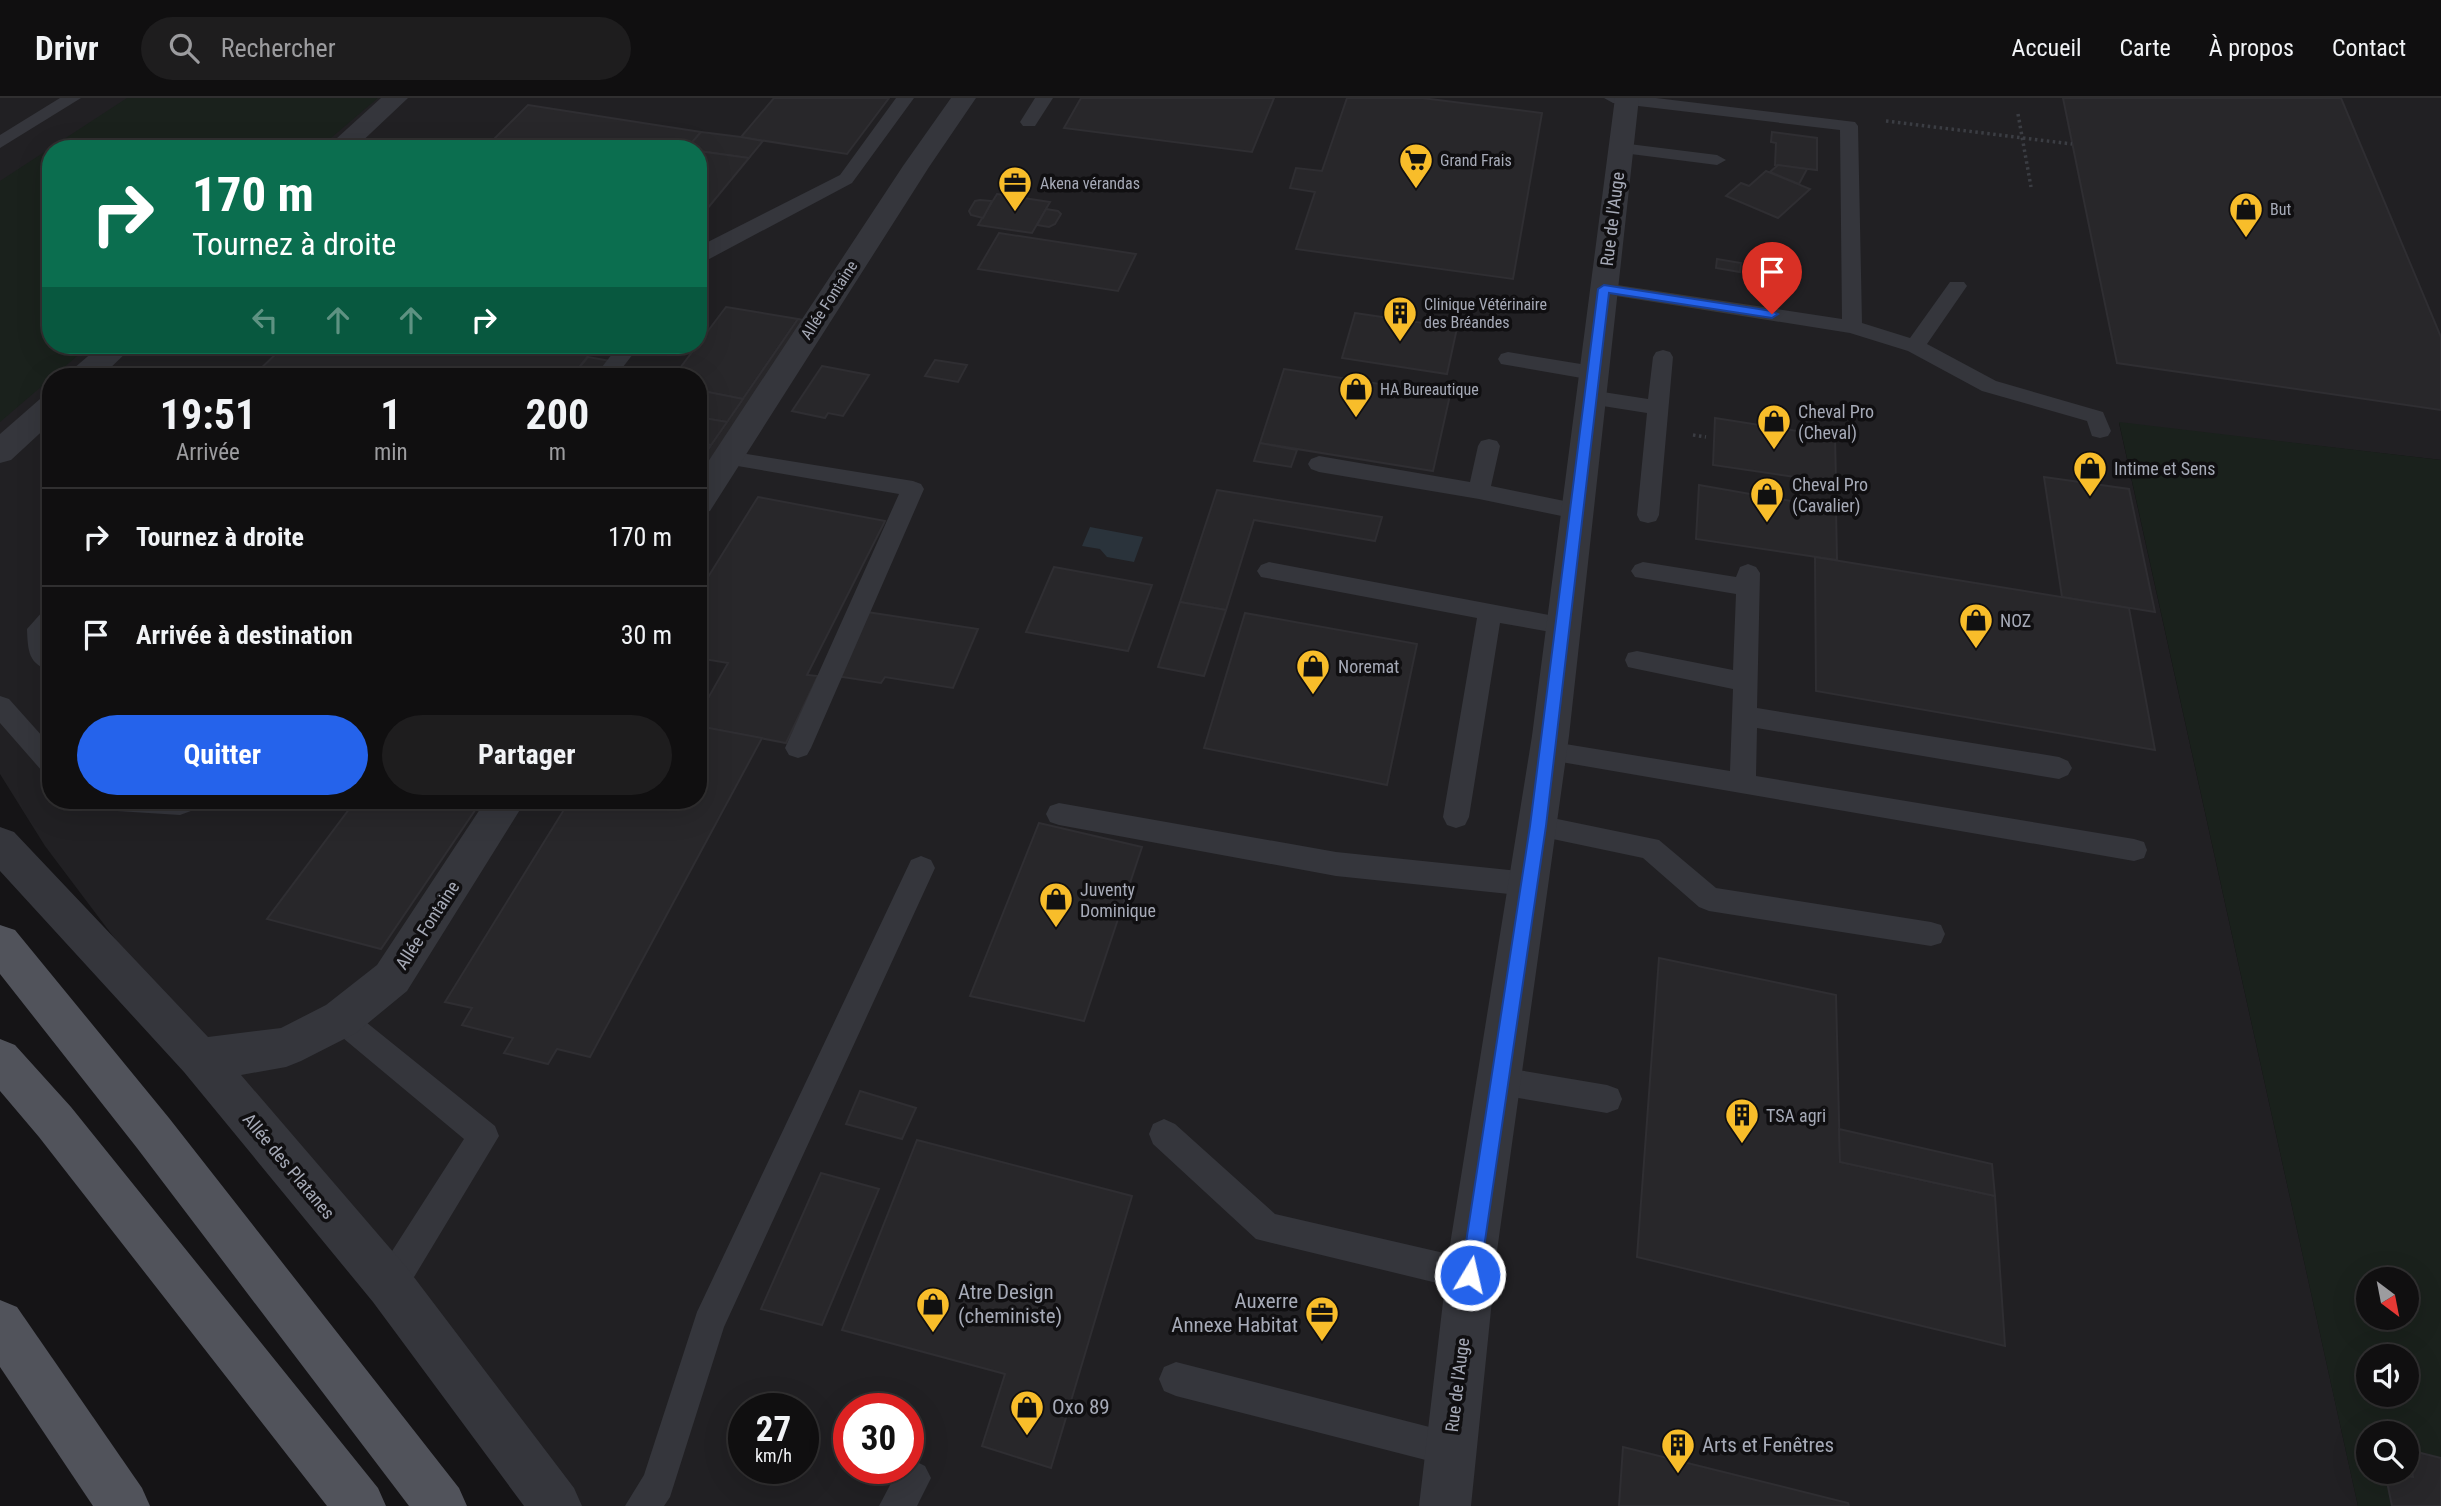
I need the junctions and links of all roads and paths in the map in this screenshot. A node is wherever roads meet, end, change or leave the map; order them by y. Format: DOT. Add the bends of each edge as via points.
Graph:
graph roads {
  1 [pos="72,98"];
  2 [pos="396,98"];
  3 [pos="905,98"];
  4 [pos="964,98"];
  5 [pos="1044,98"];
  6 [pos="1622,99"];
  7 [pos="2018,114"];
  8 [pos="1029,122"];
  9 [pos="348,140"];
  10 [pos="0,143"];
  11 [pos="1621,148"];
  12 [pos="1717,160"];
  13 [pos="2031,187"];
  14 [pos="707,250"];
  15 [pos="1957,286"];
  16 [pos="1604,289"];
  17 [pos="1852,327"];
  18 [pos="1916,346"];
  19 [pos="109,354"];
  20 [pos="623,354"];
  21 [pos="1663,357"];
  22 [pos="1508,359"];
  23 [pos="93,368"];
  24 [pos="611,368"];
  25 [pos="1592,385"];
  26 [pos="1658,408"];
  27 [pos="42,414"];
  28 [pos="2100,432"];
  29 [pos="1489,446"];
  30 [pos="0,452"];
  31 [pos="728,457"];
  32 [pos="1319,464"];
  33 [pos="707,489"];
  34 [pos="1479,491"];
  35 [pos="1576,511"];
  36 [pos="1648,515"];
  37 [pos="1643,570"];
  38 [pos="1269,571"];
  39 [pos="1490,612"];
  40 [pos="1562,625"];
  41 [pos="42,626"];
  42 [pos="42,657"];
  43 [pos="1637,660"];
  44 [pos="1745,682"];
  45 [pos="0,706"];
  46 [pos="1744,716"];
  47 [pos="798,748"];
  48 [pos="1547,751"];
  49 [pos="42,754"];
  50 [pos="2059,768"];
  51 [pos="1743,784"];
  52 [pos="501,809"];
  53 [pos="1059,814"];
  54 [pos="1456,817"];
  55 [pos="1538,826"];
  56 [pos="0,844"];
  57 [pos="2134,850"];
  58 [pos="921,867"];
  59 [pos="1529,884"];
  60 [pos="1931,934"];
  61 [pos="0,943"];
  62 [pos="341,1019"];
  63 [pos="199,1058"];
  64 [pos="0,1059"];
  65 [pos="1500,1081"];
  66 [pos="1607,1099"];
  67 [pos="1164,1134"];
  68 [pos="1470,1275"];
  69 [pos="390,1285"];
  70 [pos="0,1324"];
  71 [pos="0,1336"];
  72 [pos="36,1376"];
  73 [pos="1176,1379"];
  74 [pos="1449,1449"];
  75 [pos="124,1506"];
  76 [pos="360,1506"];
  77 [pos="440,1506"];
  78 [pos="556,1506"];
  79 [pos="643,1506"];
  80 [pos="1446,1506"];
  1 -- 10 [label="lane"];
  2 -- 9 [label="street"];
  3 -- 14 [label="lane" via="846,178"];
  4 -- 31 [label="street, Allée Fontaine"];
  5 -- 8 [label="lane"];
  6 -- 11 [label="street, Rue de l'Auge"];
  6 -- 17 [label="lane" via="1849,127"];
  7 -- 13 [label="path"];
  11 -- 12 [label="lane"];
  11 -- 16 [label="street, Rue de l'Auge"];
  15 -- 18 [label="lane"];
  16 -- 17 [label="lane"];
  16 -- 25 [label="street, Rue de l'Auge"];
  17 -- 18 [label="lane"];
  18 -- 28 [label="lane" via="1989,386 2096,417"];
  19 -- 23 [label="street"];
  20 -- 24 [label="lane"];
  21 -- 26 [label="lane"];
  22 -- 25 [label="lane"];
  25 -- 26 [label="lane"];
  25 -- 35 [label="street, Rue de l'Auge"];
  26 -- 36 [label="lane"];
  27 -- 30 [label="street"];
  29 -- 34 [label="lane"];
  31 -- 33 [label="street, Allée Fontaine"];
  31 -- 47 [label="lane" via="913,489"];
  32 -- 34 [label="lane"];
  34 -- 35 [label="lane"];
  35 -- 40 [label="street, Rue de l'Auge"];
  37 -- 44 [label="lane" via="1747,580"];
  38 -- 39 [label="lane"];
  39 -- 40 [label="lane"];
  39 -- 54 [label="lane"];
  40 -- 48 [label="street, Rue de l'Auge"];
  41 -- 42 [label="lane"];
  43 -- 44 [label="lane"];
  44 -- 46 [label="lane"];
  45 -- 49 [label="lane"];
  46 -- 50 [label="lane"];
  46 -- 51 [label="lane"];
  48 -- 51 [label="lane"];
  48 -- 55 [label="street, Rue de l'Auge"];
  51 -- 57 [label="lane"];
  52 -- 62 [label="street, Allée Fontaine" via="392,978"];
  53 -- 59 [label="lane" via="1336,864"];
  55 -- 59 [label="street, Rue de l'Auge"];
  55 -- 60 [label="lane" via="1650,848 1709,899"];
  56 -- 63 [label="street, Allée des Platanes"];
  58 -- 79 [label="lane" via="709,1324 658,1485"];
  59 -- 65 [label="street, Rue de l'Auge"];
  61 -- 77 [label="main road" via="153,1133"];
  62 -- 63 [label="street, Allée Fontaine" via="286,1047"];
  62 -- 69 [label="lane" via="484,1136"];
  63 -- 69 [label="street, Allée des Platanes"];
  64 -- 76 [label="main road"];
  65 -- 66 [label="lane"];
  65 -- 68 [label="street, Rue de l'Auge"];
  67 -- 68 [label="lane" via="1267,1228"];
  68 -- 74 [label="street, Rue de l'Auge"];
  69 -- 78 [label="street, Allée des Platanes"];
  70 -- 72 [label="main road"];
  71 -- 72 [label="main road"];
  72 -- 75 [label="main road"];
  73 -- 74 [label="lane"];
  74 -- 80 [label="street, Rue de l'Auge"];
}
